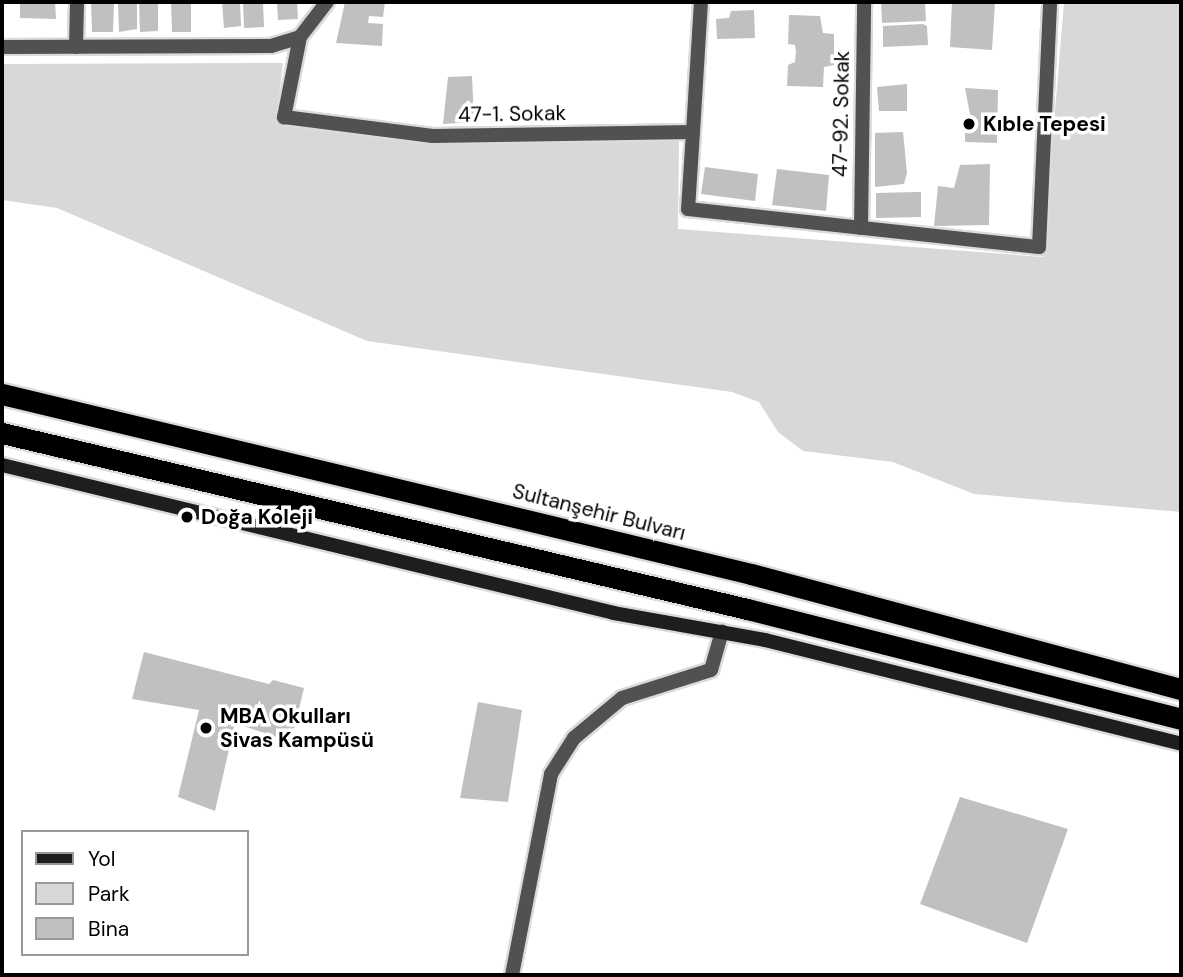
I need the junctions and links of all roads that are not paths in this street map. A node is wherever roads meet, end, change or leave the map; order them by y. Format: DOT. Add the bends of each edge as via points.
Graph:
graph roads {
  1 [pos="77,2"];
  2 [pos="327,2"];
  3 [pos="701,2"];
  4 [pos="864,2"];
  5 [pos="1050,2"];
  6 [pos="300,37"];
  7 [pos="2,47"];
  8 [pos="76,47"];
  9 [pos="693,132"];
  10 [pos="861,228"];
  11 [pos="2,394"];
  12 [pos="2,433"];
  13 [pos="2,464"];
  14 [pos="722,632"];
  15 [pos="1181,689"];
  16 [pos="1181,719"];
  17 [pos="1181,744"];
  18 [pos="512,975"];
  1 -- 8 [label="street"];
  2 -- 6 [label="street"];
  3 -- 9 [label="street"];
  4 -- 10 [label="street, 47-92. Sokak"];
  5 -- 10 [label="street" via="1039,247"];
  6 -- 8 [label="street" via="271,46"];
  6 -- 9 [label="street, 47-1. Sokak" via="284,117 433,136"];
  7 -- 8 [label="street"];
  9 -- 10 [label="street" via="688,209"];
  11 -- 15 [label="highway, Sultanşehir Bulvarı" via="751,574"];
  12 -- 16 [label="highway" via="747,608"];
  13 -- 14 [label="street" via="614,613"];
  14 -- 17 [label="street"];
  14 -- 18 [label="street" via="711,670 622,698 574,738 551,774"];
}
